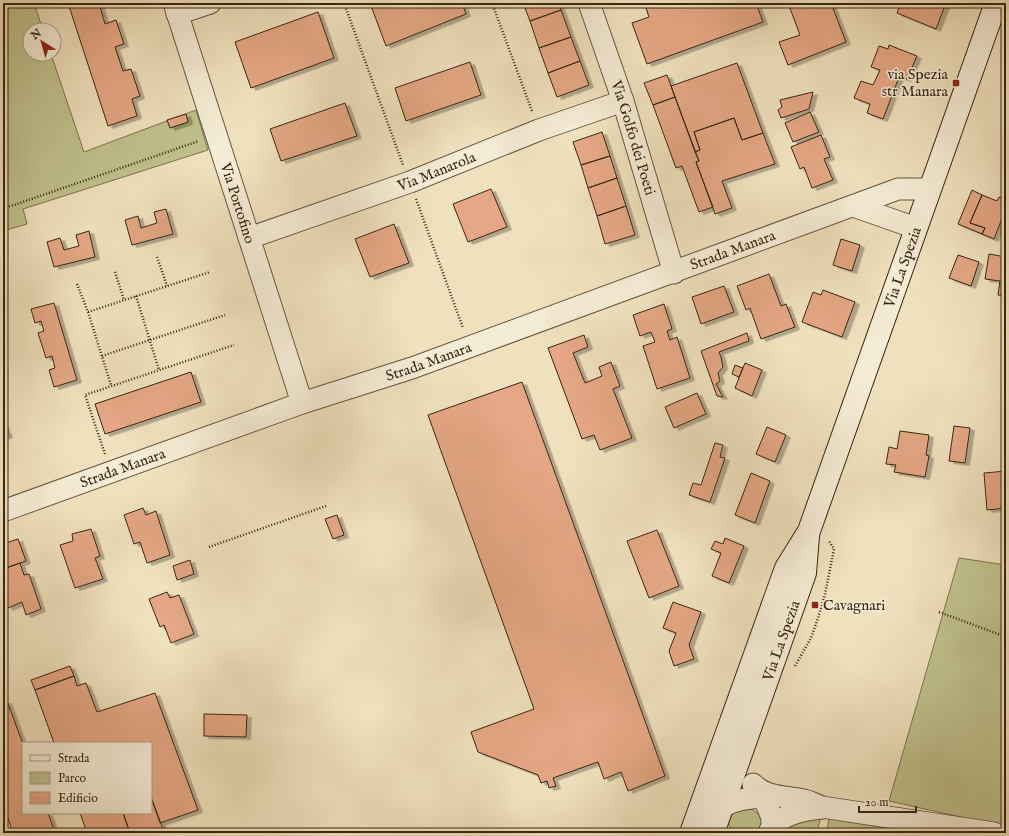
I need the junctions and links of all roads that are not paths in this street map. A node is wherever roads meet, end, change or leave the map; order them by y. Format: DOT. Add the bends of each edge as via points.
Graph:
graph roads {
  1 [pos="210,3"];
  2 [pos="589,3"];
  3 [pos="996,3"];
  4 [pos="175,9"];
  5 [pos="623,101"];
  6 [pos="930,189"];
  7 [pos="853,206"];
  8 [pos="916,228"];
  9 [pos="249,238"];
  10 [pos="674,273"];
  11 [pos="302,403"];
  12 [pos="3,511"];
  13 [pos="734,743"];
  14 [pos="828,808"];
  15 [pos="765,811"];
  16 [pos="716,823"];
  17 [pos="691,833"];
  18 [pos="994,833"];
  1 -- 4 [label="street"];
  2 -- 5 [label="street, Via Golfo dei Poeti"];
  3 -- 6 [label="main road, Via La Spezia"];
  4 -- 9 [label="street, Via Portofino"];
  5 -- 9 [label="street, Via Manarola" via="539,130 410,182"];
  5 -- 10 [label="street, Via Golfo dei Poeti"];
  6 -- 7 [label="street, Strada Manara" via="898,189"];
  6 -- 8 [label="main road, Via La Spezia"];
  7 -- 8 [label="street"];
  7 -- 10 [label="street, Strada Manara"];
  8 -- 13 [label="main road, Via La Spezia" via="818,534 786,568"];
  9 -- 11 [label="street, Via Portofino"];
  10 -- 11 [label="street, Strada Manara" via="412,368"];
  11 -- 12 [label="street, Strada Manara"];
  13 -- 15 [label="street, Via La Spezia" via="742,758 747,778"];
  13 -- 16 [label="main road, Via La Spezia"];
  13 -- 17 [label="main road, Via La Spezia"];
  14 -- 15 [label="street, Via La Spezia" via="810,802"];
  14 -- 15 [label="street, Via La Spezia" via="791,814 774,825"];
  14 -- 18 [label="street"];
  15 -- 16 [label="street, Via La Spezia" via="734,801"];
}
